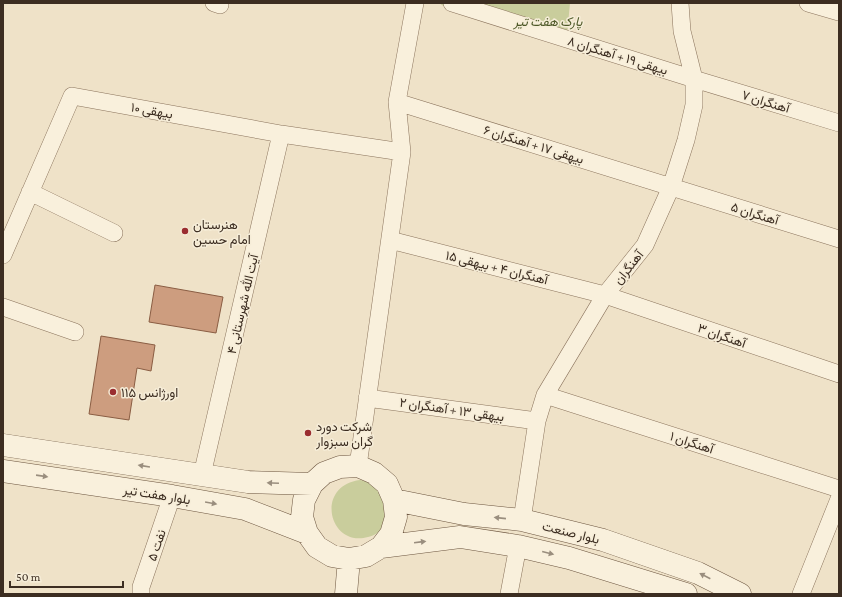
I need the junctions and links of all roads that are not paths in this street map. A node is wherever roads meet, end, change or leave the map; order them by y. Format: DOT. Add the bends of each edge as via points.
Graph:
graph roads {
  1 [pos="415,3"];
  2 [pos="452,3"];
  3 [pos="680,3"];
  4 [pos="808,3"];
  5 [pos="839,12"];
  6 [pos="694,79"];
  7 [pos="397,102"];
  8 [pos="839,123"];
  9 [pos="281,134"];
  10 [pos="402,152"];
  11 [pos="671,187"];
  12 [pos="30,192"];
  13 [pos="114,234"];
  14 [pos="839,239"];
  15 [pos="390,240"];
  16 [pos="3,255"];
  17 [pos="605,295"];
  18 [pos="3,307"];
  19 [pos="75,332"];
  20 [pos="839,374"];
  21 [pos="545,394"];
  22 [pos="367,398"];
  23 [pos="537,420"];
  24 [pos="3,444"];
  25 [pos="358,466"];
  26 [pos="3,470"];
  27 [pos="202,475"];
  28 [pos="312,484"];
  29 [pos="839,489"];
  30 [pos="172,496"];
  31 [pos="839,499"];
  32 [pos="394,500"];
  33 [pos="522,520"];
  34 [pos="307,533"];
  35 [pos="518,546"];
  36 [pos="381,547"];
  37 [pos="349,560"];
  38 [pos="141,594"];
  39 [pos="346,594"];
  40 [pos="508,594"];
  41 [pos="686,594"];
  42 [pos="740,594"];
  43 [pos="801,594"];
  1 -- 7 [label="street"];
  2 -- 6 [label="street, بیهقی ۱۹ + آهنگران ۸"];
  3 -- 6 [label="street, آهنگران" via="682,31"];
  4 -- 5 [label="street"];
  6 -- 8 [label="street, آهنگران ۷"];
  6 -- 11 [label="street, آهنگران" via="694,105"];
  7 -- 10 [label="street"];
  7 -- 11 [label="street, بیهقی ۱۷ + آهنگران ۶"];
  9 -- 10 [label="street, بیهقی ۱۰"];
  9 -- 12 [label="street, بیهقی ۱۰" via="72,96"];
  9 -- 27 [label="street, آیت الله شهرستانی ۴"];
  10 -- 15 [label="street"];
  11 -- 14 [label="street, آهنگران ۵"];
  11 -- 17 [label="street, آهنگران" via="645,246"];
  12 -- 13 [label="street"];
  12 -- 16 [label="street, بیهقی ۱۰"];
  15 -- 17 [label="street, آهنگران ۴ + بیهقی ۱۵"];
  15 -- 22 [label="street"];
  17 -- 20 [label="street, آهنگران ۳"];
  17 -- 21 [label="street, آهنگران"];
  18 -- 19 [label="street"];
  21 -- 23 [label="street, آهنگران"];
  21 -- 29 [label="street, آهنگران ۱"];
  22 -- 23 [label="street, بیهقی ۱۳ + آهنگران ۲"];
  22 -- 25 [label="street"];
  23 -- 33 [label="street, آهنگران"];
  27 -- 24 [label="main road, بلوار هفت تیر, one-way"];
  25 -- 28 [label="main road" via="340,466 324,473"];
  25 -- 32 [label="main road" via="374,473 387,484"];
  26 -- 30 [label="main road, بلوار هفت تیر, one-way"];
  28 -- 27 [label="main road, بلوار هفت تیر, one-way" via="248,482"];
  28 -- 34 [label="main road" via="304,500 302,517"];
  30 -- 34 [label="main road, بلوار هفت تیر, one-way" via="245,509"];
  30 -- 38 [label="street, نفت ۵" via="141,587"];
  31 -- 43 [label="street"];
  33 -- 32 [label="main road, بلوار صنعت, one-way" via="464,514"];
  32 -- 36 [label="main road" via="396,517 391,534"];
  42 -- 33 [label="main road, بلوار صنعت, one-way" via="698,573 603,540"];
  34 -- 37 [label="main road" via="317,547 332,556"];
  36 -- 35 [label="main road, بلوار صنعت, one-way" via="460,537"];
  35 -- 40 [label="street"];
  35 -- 41 [label="main road, بلوار صنعت, one-way" via="569,558"];
  36 -- 37 [label="main road" via="366,556"];
  37 -- 39 [label="main road"];
}
